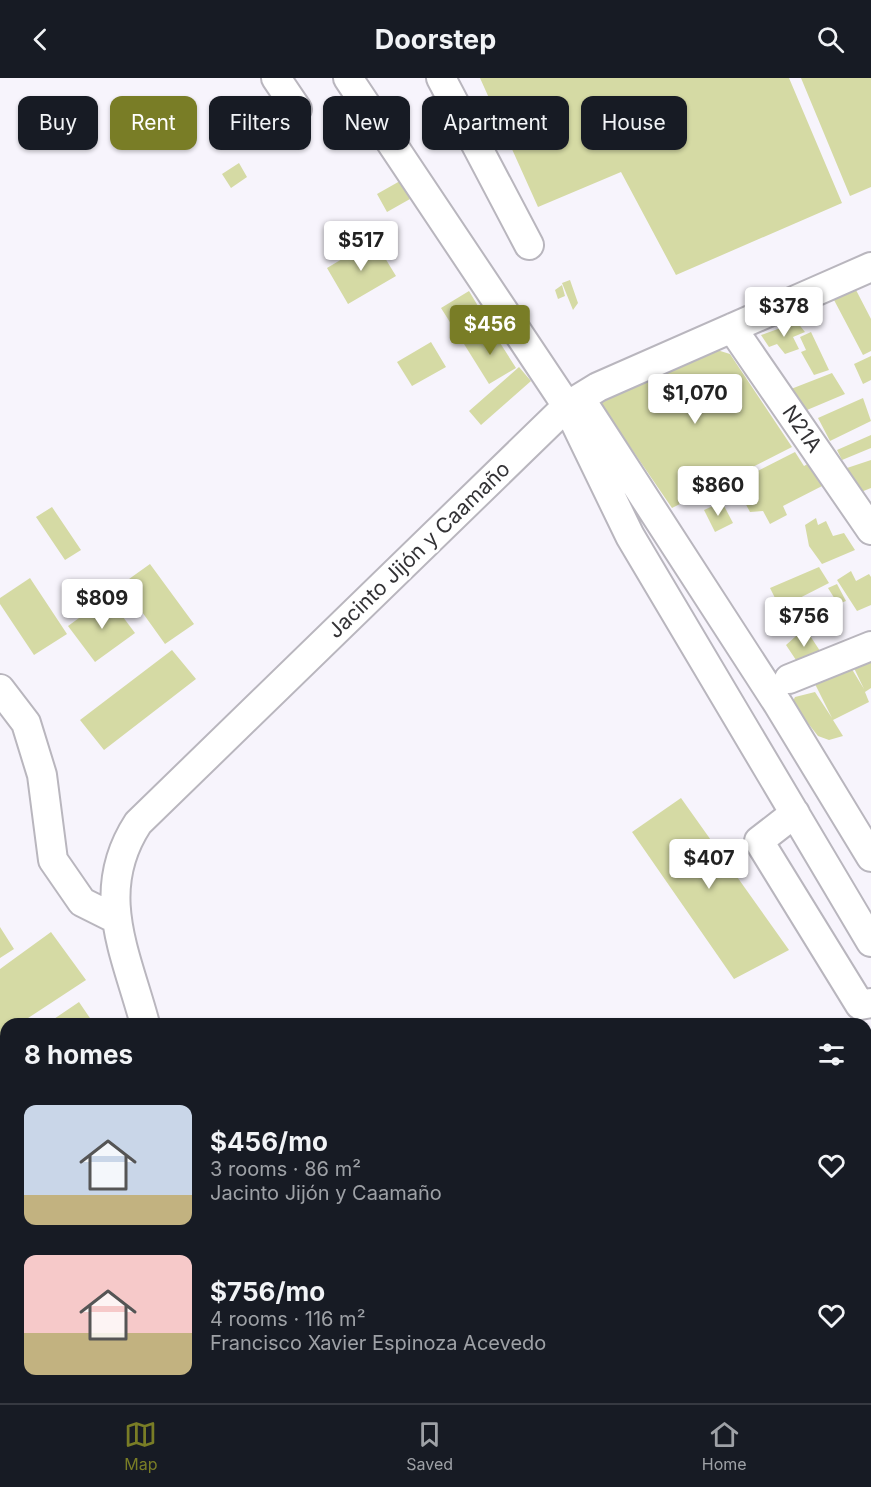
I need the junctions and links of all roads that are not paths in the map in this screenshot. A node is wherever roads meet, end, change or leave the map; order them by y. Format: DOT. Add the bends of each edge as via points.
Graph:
graph roads {
  1 [pos="276,78"];
  2 [pos="348,78"];
  3 [pos="441,78"];
  4 [pos="288,96"];
  5 [pos="529,245"];
  6 [pos="871,267"];
  7 [pos="732,328"];
  8 [pos="574,402"];
  9 [pos="871,530"];
  10 [pos="871,646"];
  11 [pos="789,679"];
  12 [pos="0,689"];
  13 [pos="795,813"];
  14 [pos="871,856"];
  15 [pos="116,919"];
  16 [pos="871,942"];
  17 [pos="871,1003"];
  18 [pos="143,1018"];
  1 -- 4 [label="street"];
  2 -- 8 [label="street"];
  3 -- 5 [label="street"];
  6 -- 7 [label="street, Jacinto Jijón y Caamaño"];
  7 -- 8 [label="street, Jacinto Jijón y Caamaño" via="598,387"];
  7 -- 9 [label="street, N21A"];
  8 -- 13 [label="street" via="630,536"];
  8 -- 14 [label="street" via="778,704"];
  8 -- 15 [label="street, Jacinto Jijón y Caamaño" via="138,823 118,870 113,896"];
  10 -- 11 [label="street"];
  12 -- 15 [label="street" via="26,723 42,775 53,860 82,902"];
  13 -- 16 [label="street"];
  13 -- 17 [label="street" via="759,841 860,1005"];
  15 -- 18 [label="street, Jacinto Jijón y Caamaño"];
}
